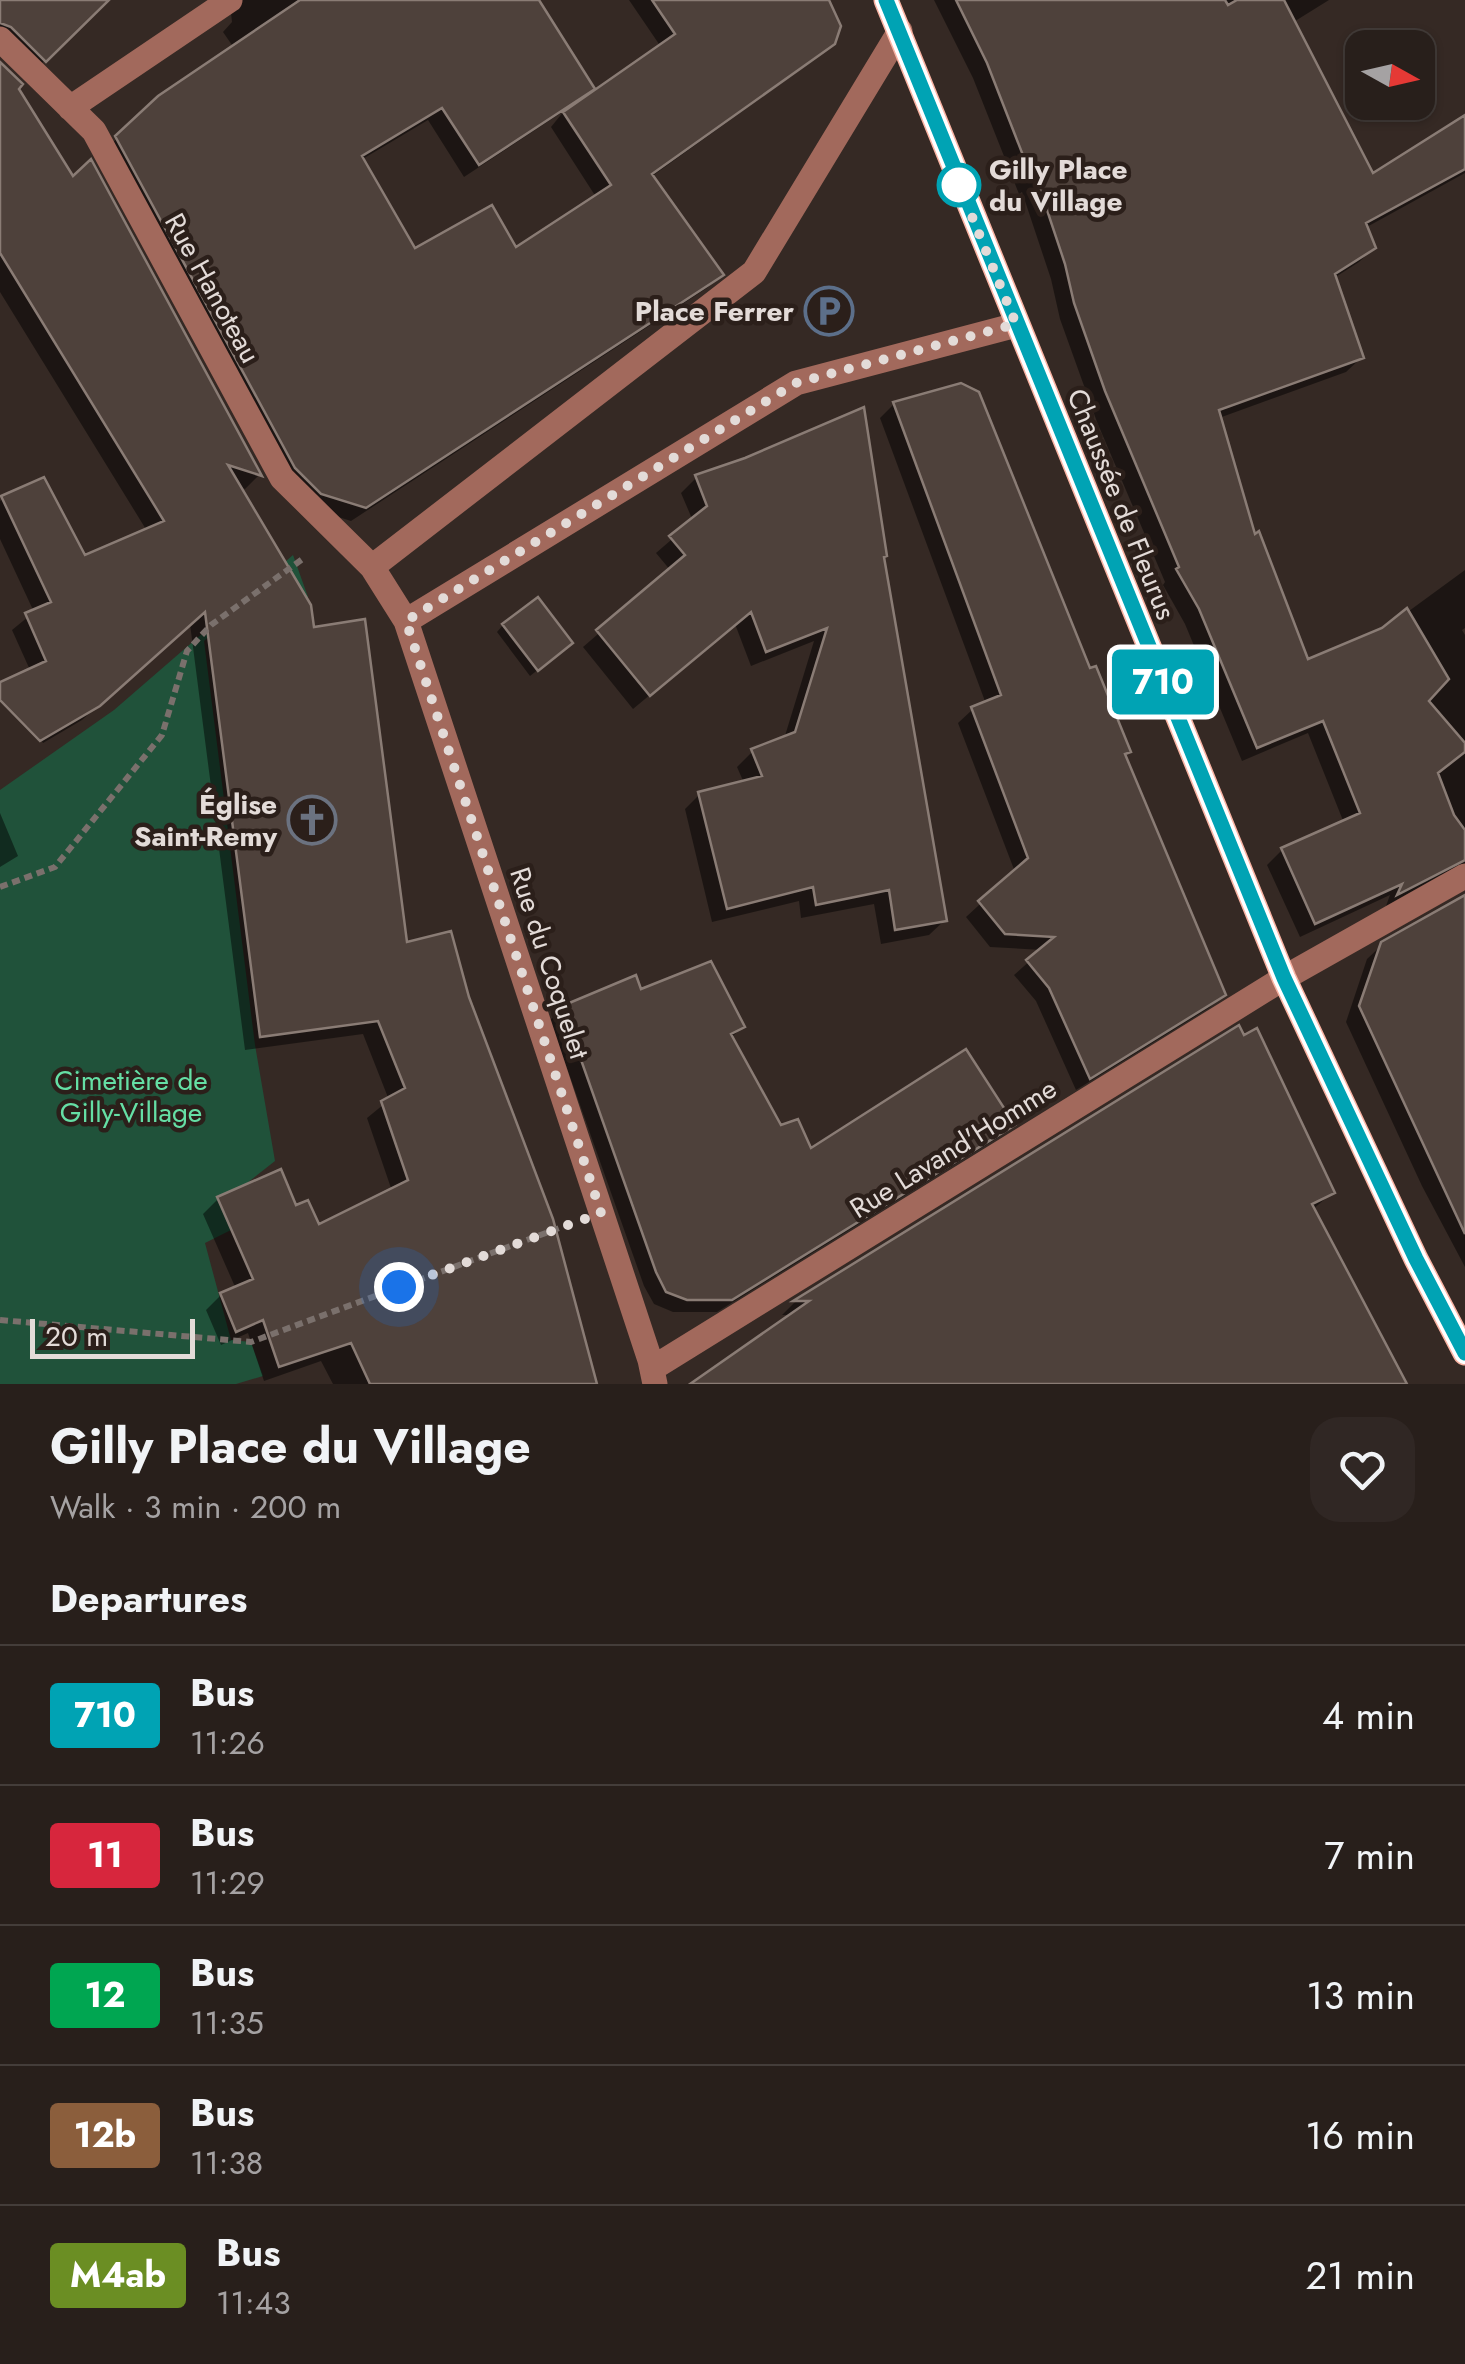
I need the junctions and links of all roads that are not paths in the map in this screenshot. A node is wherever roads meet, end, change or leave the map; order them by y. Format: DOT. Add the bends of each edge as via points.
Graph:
graph roads {
  1 [pos="230,0"];
  2 [pos="886,0"];
  3 [pos="900,32"];
  4 [pos="0,39"];
  5 [pos="70,108"];
  6 [pos="1016,324"];
  7 [pos="372,567"];
  8 [pos="406,621"];
  9 [pos="1465,876"];
  10 [pos="1284,978"];
  11 [pos="1465,1353"];
  12 [pos="654,1376"];
  1 -- 5 [label="street"];
  2 -- 3 [label="main road, Chaussée de Fleurus"];
  3 -- 6 [label="main road, Chaussée de Fleurus"];
  3 -- 7 [label="street" via="754,272"];
  4 -- 5 [label="street, Rue Hanoteau"];
  5 -- 7 [label="street, Rue Hanoteau" via="94,132 282,478"];
  6 -- 8 [label="street" via="796,383"];
  6 -- 10 [label="main road, Chaussée de Fleurus"];
  7 -- 8 [label="street, Rue du Coquelet"];
  8 -- 12 [label="street, Rue du Coquelet"];
  9 -- 10 [label="street, Rue Lavand'Homme"];
  10 -- 11 [label="main road, Chaussée de Fleurus"];
  10 -- 12 [label="street, Rue Lavand'Homme"];
}
